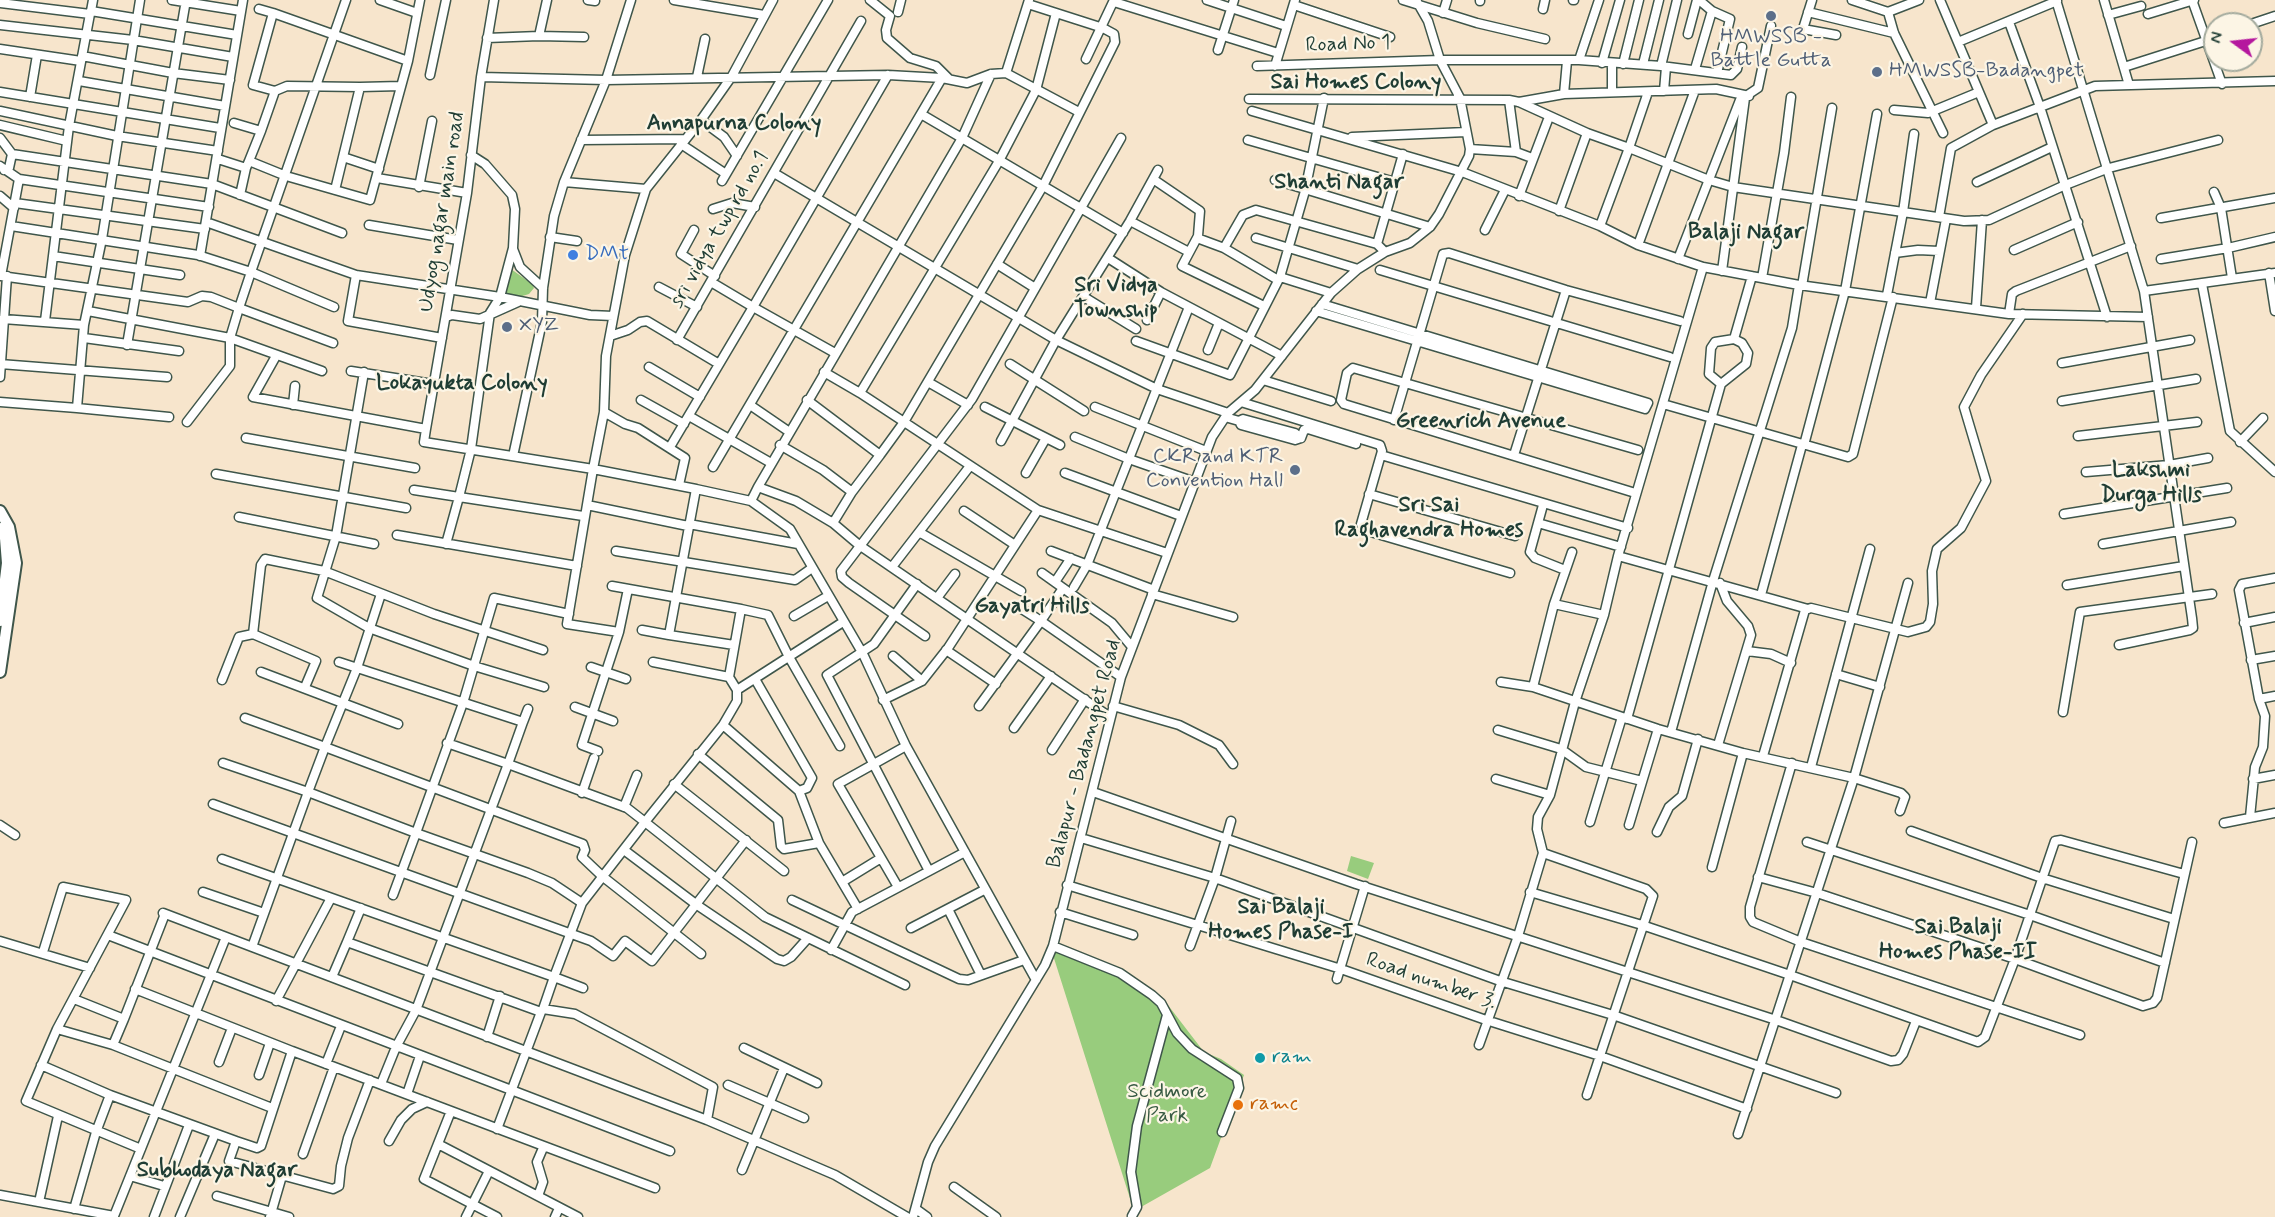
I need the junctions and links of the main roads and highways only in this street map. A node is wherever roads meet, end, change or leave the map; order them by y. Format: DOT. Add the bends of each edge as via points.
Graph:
graph roads {
  1 [pos="0,511"];
  2 [pos="0,528"];
  3 [pos="0,621"];
  4 [pos="0,672"];
  1 -- 4 [label="main road" via="9,527 16,563"];
  2 -- 3 [label="main road" via="7,563"];
}
